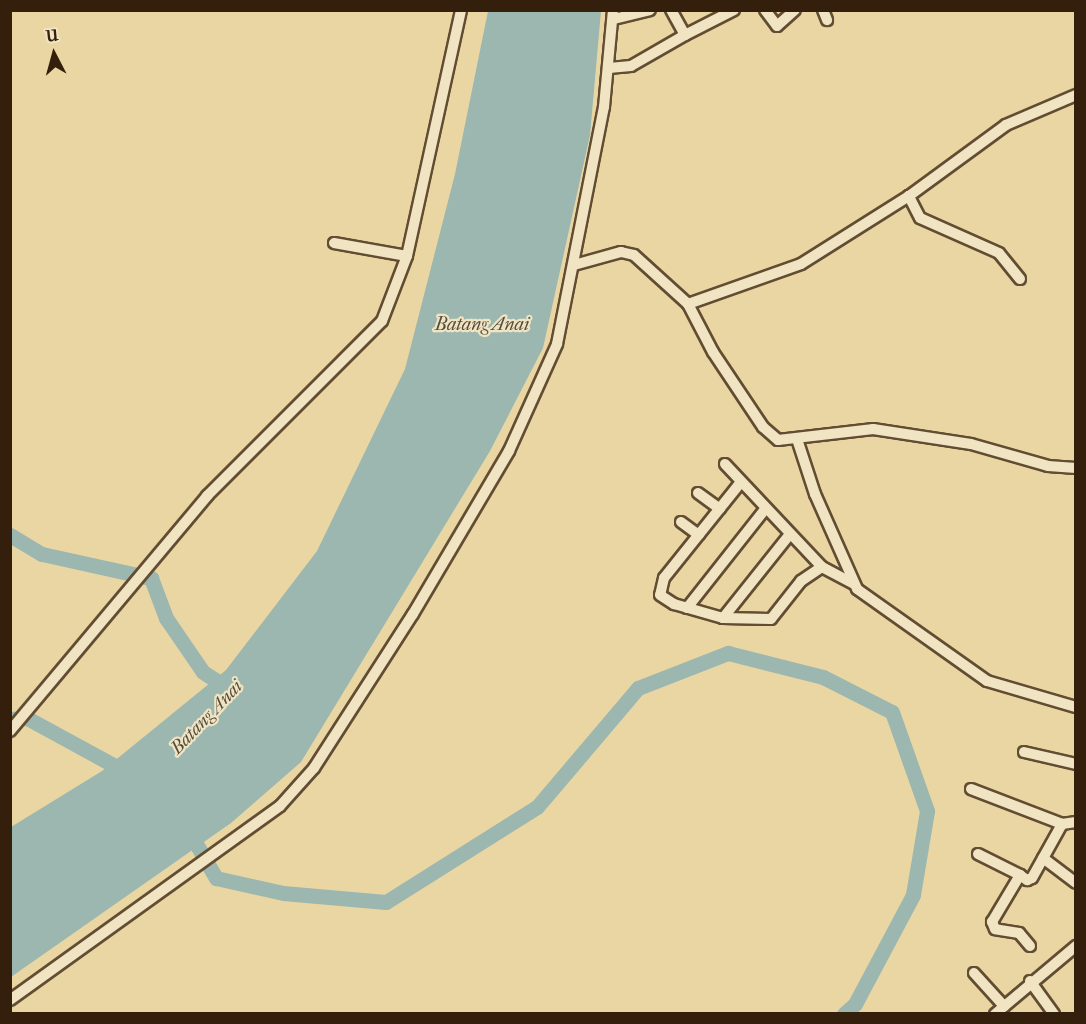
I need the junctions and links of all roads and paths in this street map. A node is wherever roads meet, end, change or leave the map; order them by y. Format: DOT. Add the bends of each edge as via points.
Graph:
graph roads {
  1 [pos="461,10"];
  2 [pos="650,10"];
  3 [pos="671,10"];
  4 [pos="734,10"];
  5 [pos="765,10"];
  6 [pos="795,10"];
  7 [pos="613,15"];
  8 [pos="685,35"];
  9 [pos="609,68"];
  10 [pos="1074,98"];
  11 [pos="909,196"];
  12 [pos="334,243"];
  13 [pos="407,256"];
  14 [pos="574,266"];
  15 [pos="1020,279"];
  16 [pos="688,304"];
  17 [pos="797,439"];
  18 [pos="725,464"];
  19 [pos="1076,468"];
  20 [pos="741,482"];
  21 [pos="698,493"];
  22 [pos="766,508"];
  23 [pos="720,509"];
  24 [pos="681,522"];
  25 [pos="790,534"];
  26 [pos="699,535"];
  27 [pos="822,567"];
  28 [pos="854,584"];
  29 [pos="687,608"];
  30 [pos="723,618"];
  31 [pos="1076,707"];
  32 [pos="10,731"];
  33 [pos="1024,752"];
  34 [pos="1076,764"];
  35 [pos="971,789"];
  36 [pos="1076,822"];
  37 [pos="1062,824"];
  38 [pos="978,854"];
  39 [pos="1043,858"];
  40 [pos="1020,875"];
  41 [pos="1076,883"];
  42 [pos="1030,946"];
  43 [pos="1076,946"];
  44 [pos="974,973"];
  45 [pos="1030,981"];
  46 [pos="10,1000"];
  47 [pos="1000,1010"];
  48 [pos="1054,1014"];
  1 -- 13 [label="street"];
  2 -- 7 [label="street"];
  3 -- 8 [label="street"];
  4 -- 8 [label="street"];
  5 -- 6 [label="street" via="777,26"];
  7 -- 9 [label="street"];
  8 -- 9 [label="street" via="631,66"];
  9 -- 14 [label="street"];
  10 -- 11 [label="street" via="1006,125"];
  11 -- 15 [label="street" via="921,218 999,253"];
  11 -- 16 [label="street" via="801,264"];
  12 -- 13 [label="street"];
  13 -- 32 [label="street" via="382,321 207,496"];
  14 -- 16 [label="street" via="630,252"];
  14 -- 46 [label="street" via="543,382 509,451 419,605 314,768 280,806"];
  16 -- 17 [label="street" via="713,352 763,427 778,440"];
  17 -- 19 [label="street" via="873,429 971,444 1047,466"];
  17 -- 28 [label="street"];
  18 -- 20 [label="street"];
  20 -- 22 [label="street"];
  20 -- 23 [label="street"];
  21 -- 23 [label="street"];
  22 -- 25 [label="street"];
  22 -- 29 [label="street"];
  23 -- 26 [label="street"];
  24 -- 26 [label="street"];
  25 -- 27 [label="street"];
  25 -- 30 [label="street"];
  26 -- 29 [label="street" via="659,590 665,599"];
  27 -- 28 [label="street"];
  27 -- 30 [label="street" via="801,581 771,619"];
  28 -- 31 [label="street" via="987,681"];
  29 -- 30 [label="street"];
  33 -- 34 [label="street"];
  35 -- 37 [label="street"];
  36 -- 37 [label="street"];
  37 -- 39 [label="street"];
  38 -- 40 [label="street"];
  39 -- 40 [label="street" via="1031,879"];
  39 -- 41 [label="street"];
  40 -- 42 [label="street" via="992,926 1019,933"];
  43 -- 45 [label="street"];
  44 -- 47 [label="street"];
  45 -- 47 [label="street"];
  45 -- 48 [label="street"];
}
